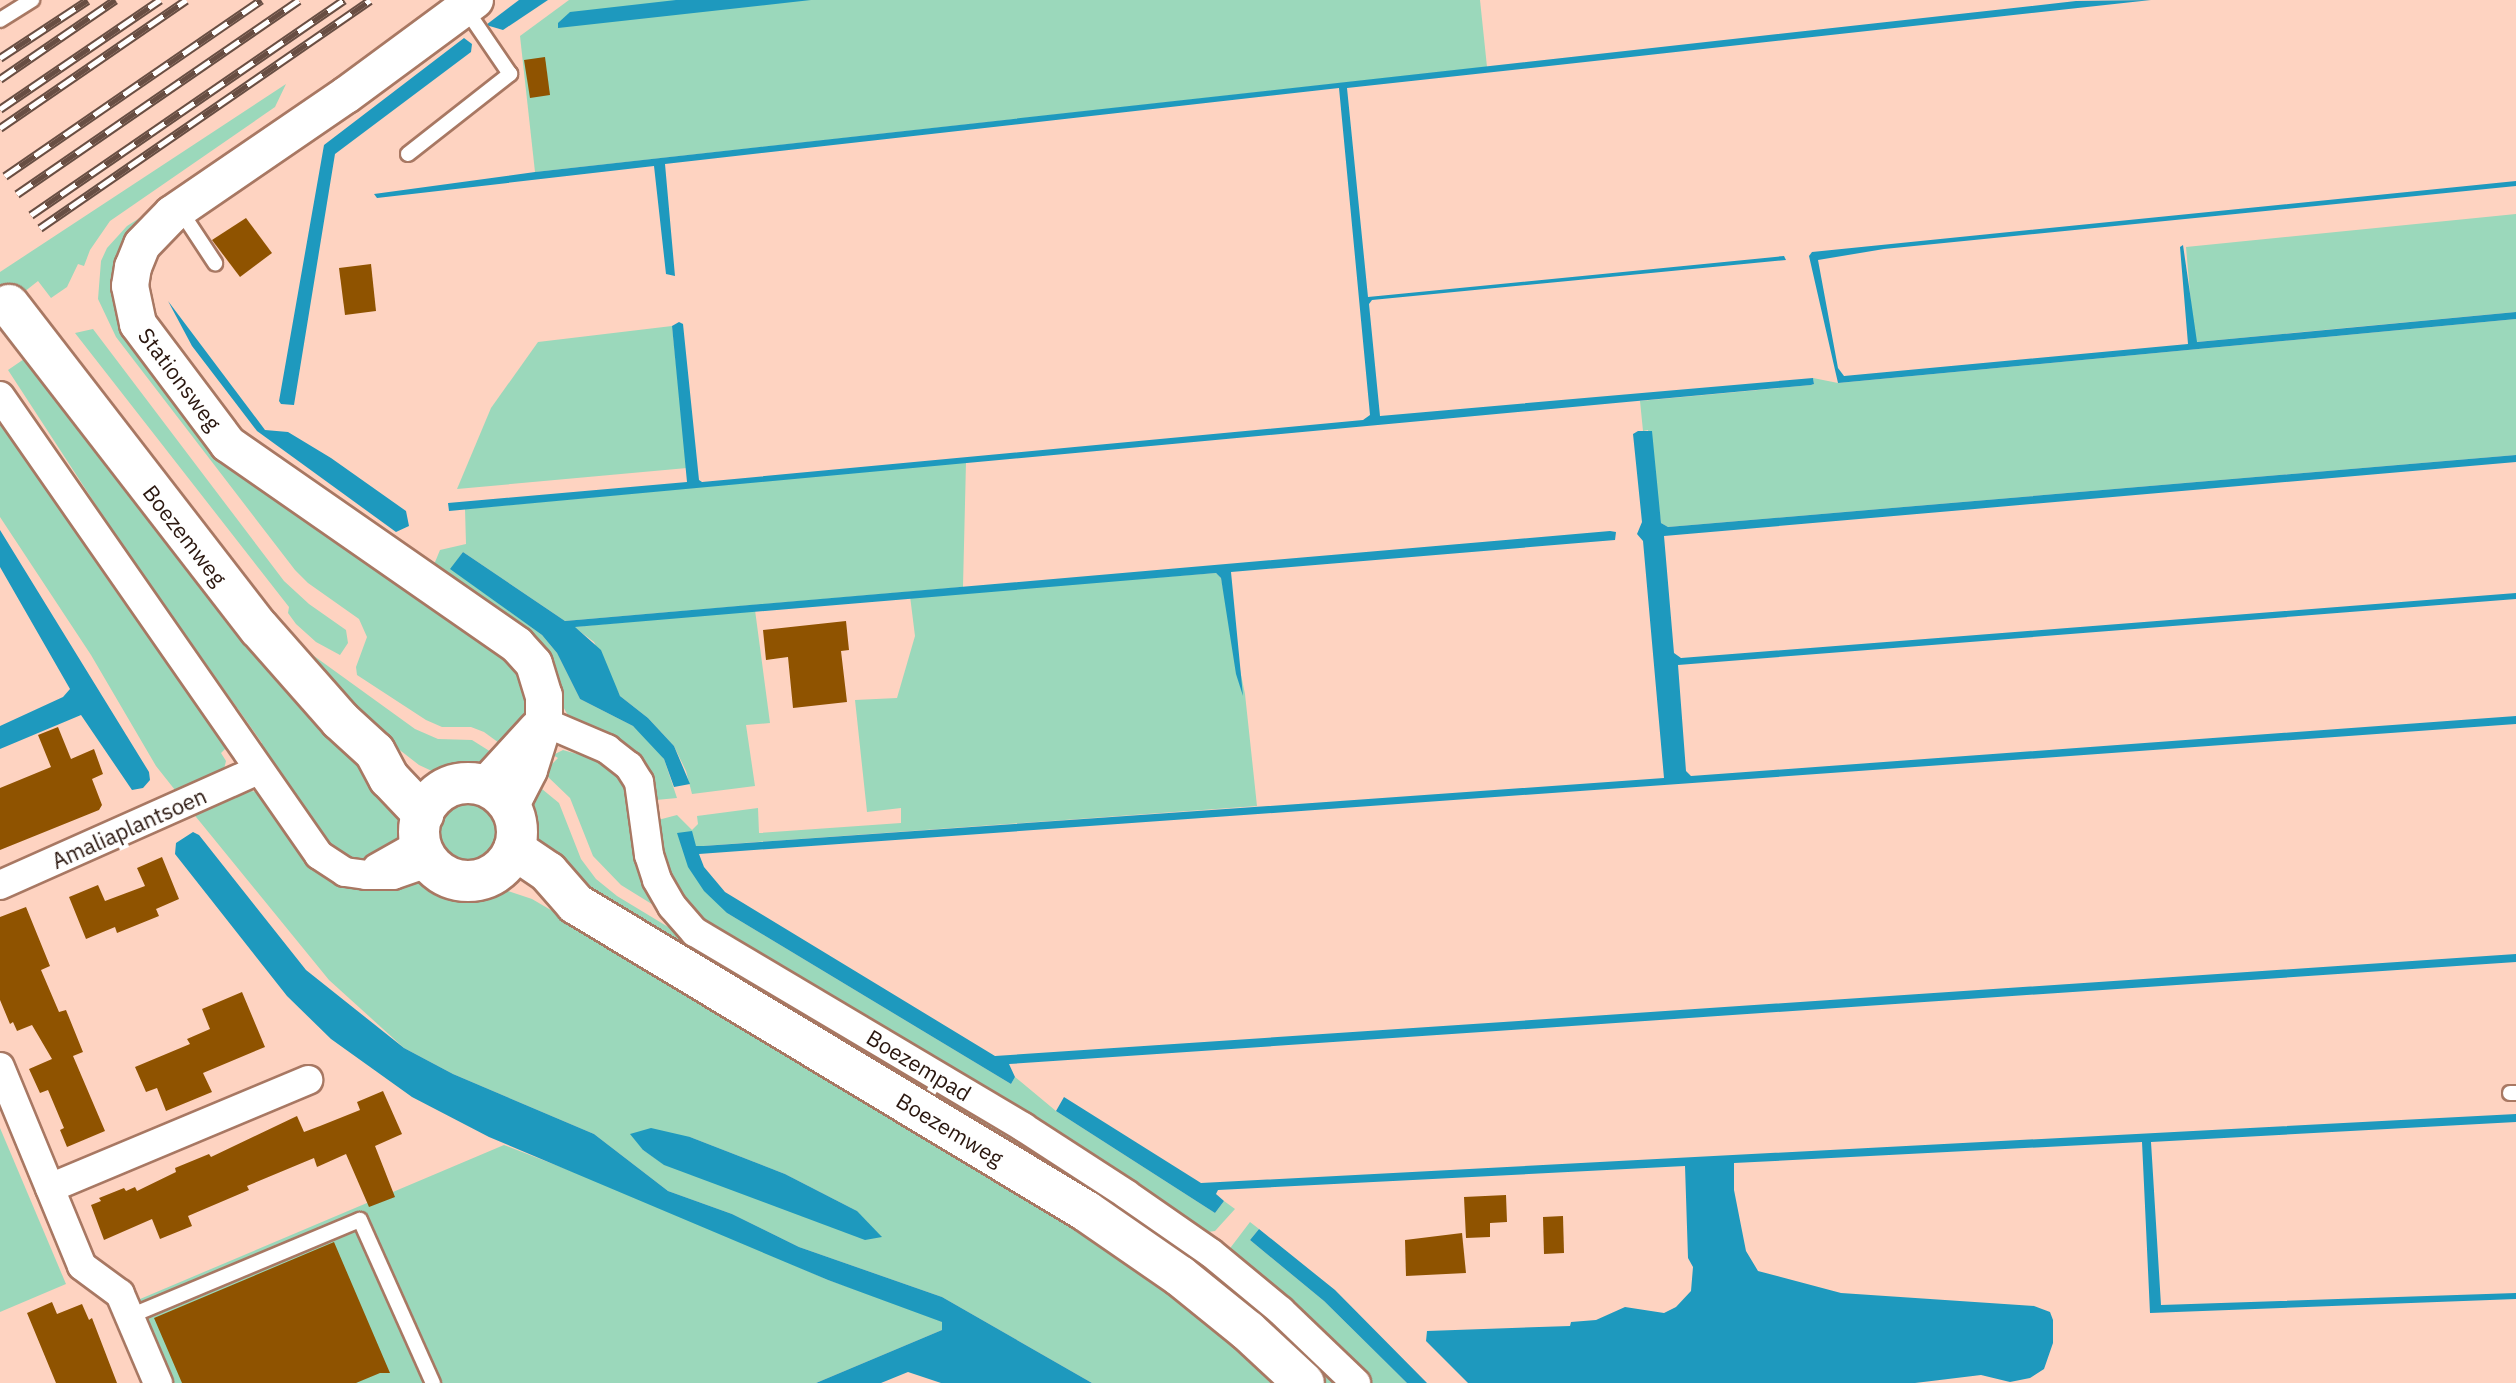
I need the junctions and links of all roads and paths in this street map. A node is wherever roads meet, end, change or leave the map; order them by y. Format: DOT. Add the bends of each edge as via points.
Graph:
graph roads {
  1 [pos="32,0"];
  2 [pos="470,4"];
  3 [pos="0,20"];
  4 [pos="408,154"];
  5 [pos="179,209"];
  6 [pos="215,263"];
  7 [pos="9,305"];
  8 [pos="0,396"];
  9 [pos="544,722"];
  10 [pos="258,770"];
  11 [pos="498,796"];
  12 [pos="429,827"];
  13 [pos="504,861"];
  14 [pos="0,885"];
  15 [pos="0,1067"];
  16 [pos="308,1080"];
  17 [pos="50,1188"];
  18 [pos="130,1316"];
  19 [pos="158,1383"];
  20 [pos="433,1383"];
  21 [pos="1304,1383"];
  22 [pos="1356,1383"];
  1 -- 3 [label="lane"];
  2 -- 4 [label="lane" via="510,74"];
  2 -- 5 [label="street, Stationsweg"];
  5 -- 6 [label="lane"];
  5 -- 9 [label="street, Stationsweg" via="154,229 133,267 132,305 156,351 228,444 517,645 534,664"];
  7 -- 12 [label="main road, Boezemweg" via="189,542 289,664 375,752"];
  8 -- 10 [label="street"];
  9 -- 11 [label="street, Stationsweg" via="529,770"];
  9 -- 22 [label="street, Boezempad" via="607,749 629,766 639,782 657,880 695,932 1126,1194 1211,1253"];
  10 -- 12 [label="street" via="319,855 345,872 366,875"];
  10 -- 14 [label="street, Amaliaplantsoen"];
  11 -- 12 [label="main road" via="457,784"];
  11 -- 13 [label="main road" via="516,820"];
  12 -- 13 [label="main road" via="440,872 467,881"];
  13 -- 21 [label="main road, Boezemweg" via="544,896 576,904 1086,1211 1180,1276"];
  15 -- 17 [label="street"];
  16 -- 17 [label="street"];
  17 -- 18 [label="street" via="82,1266 120,1294"];
  18 -- 19 [label="street"];
  18 -- 20 [label="lane" via="360,1220"];
}
